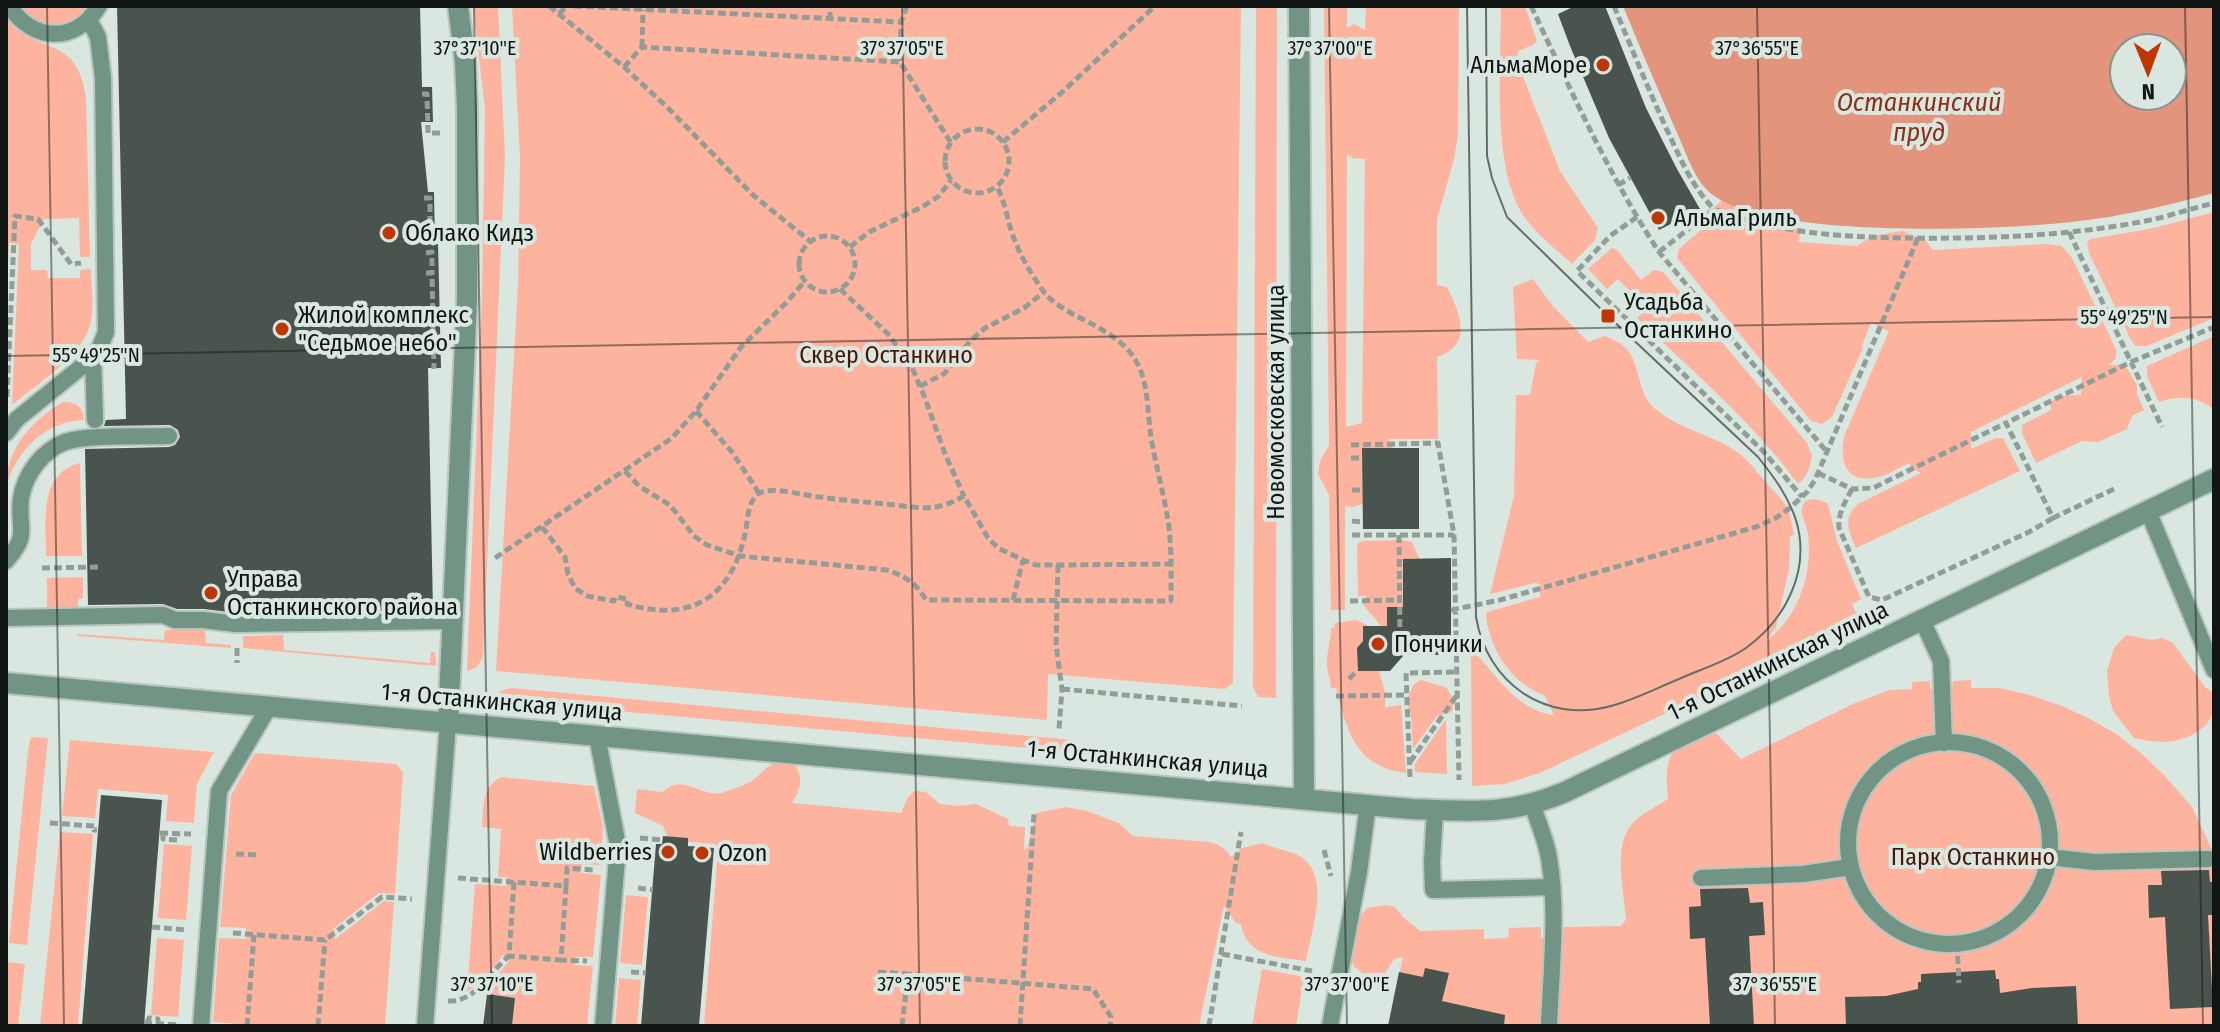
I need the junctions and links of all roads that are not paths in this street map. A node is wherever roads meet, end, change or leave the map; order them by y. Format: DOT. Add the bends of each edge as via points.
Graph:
graph roads {
  1 [pos="9,6"];
  2 [pos="458,6"];
  3 [pos="1299,6"];
  4 [pos="94,13"];
  5 [pos="93,356"];
  6 [pos="95,420"];
  7 [pos="6,433"];
  8 [pos="169,436"];
  9 [pos="2214,479"];
  10 [pos="2148,511"];
  11 [pos="6,561"];
  12 [pos="6,618"];
  13 [pos="1922,620"];
  14 [pos="453,621"];
  15 [pos="2214,670"];
  16 [pos="6,683"];
  17 [pos="269,707"];
  18 [pos="448,723"];
  19 [pos="597,736"];
  20 [pos="1944,743"];
  21 [pos="1304,798"];
  22 [pos="1368,804"];
  23 [pos="1532,804"];
  24 [pos="1435,810"];
  25 [pos="2049,857"];
  26 [pos="2208,859"];
  27 [pos="1851,867"];
  28 [pos="1701,878"];
  29 [pos="1552,887"];
  30 [pos="201,1026"];
  31 [pos="425,1026"];
  32 [pos="603,1026"];
  33 [pos="1330,1026"];
  34 [pos="1549,1026"];
  1 -- 4 [label="lane" via="18,19 45,33 76,29"];
  2 -- 14 [label="street" via="467,109 467,298"];
  3 -- 21 [label="street, Новомосковская улица"];
  4 -- 5 [label="lane" via="103,78 106,332"];
  5 -- 6 [label="lane"];
  5 -- 7 [label="lane"];
  8 -- 11 [label="lane" via="83,438 51,449 25,483 21,539"];
  9 -- 10 [label="street, 1-я Останкинская улица"];
  10 -- 13 [label="street, 1-я Останкинская улица"];
  10 -- 15 [label="lane"];
  12 -- 14 [label="lane" via="163,615 236,624"];
  13 -- 20 [label="lane" via="1941,661"];
  13 -- 23 [label="street, 1-я Останкинская улица"];
  14 -- 18 [label="street"];
  16 -- 17 [label="street, 1-я Останкинская улица"];
  17 -- 18 [label="street, 1-я Останкинская улица"];
  17 -- 30 [label="lane" via="219,791"];
  18 -- 19 [label="street, 1-я Останкинская улица"];
  18 -- 31 [label="lane"];
  19 -- 21 [label="street, 1-я Останкинская улица"];
  19 -- 32 [label="lane" via="618,846"];
  20 -- 25 [label="lane" via="1988,750 2026,778 2047,820"];
  20 -- 27 [label="lane" via="1910,750 1872,778 1851,820"];
  21 -- 22 [label="street, 1-я Останкинская улица"];
  22 -- 24 [label="street, 1-я Останкинская улица"];
  22 -- 33 [label="lane"];
  23 -- 24 [label="street, 1-я Останкинская улица" via="1485,812"];
  23 -- 29 [label="lane" via="1549,856"];
  24 -- 29 [label="lane" via="1433,890"];
  25 -- 26 [label="lane" via="2094,862"];
  25 -- 27 [label="lane" via="2035,896 2015,920 1988,936 1957,944 1925,941 1896,929 1872,909"];
  27 -- 28 [label="lane"];
  29 -- 34 [label="lane"];
}
